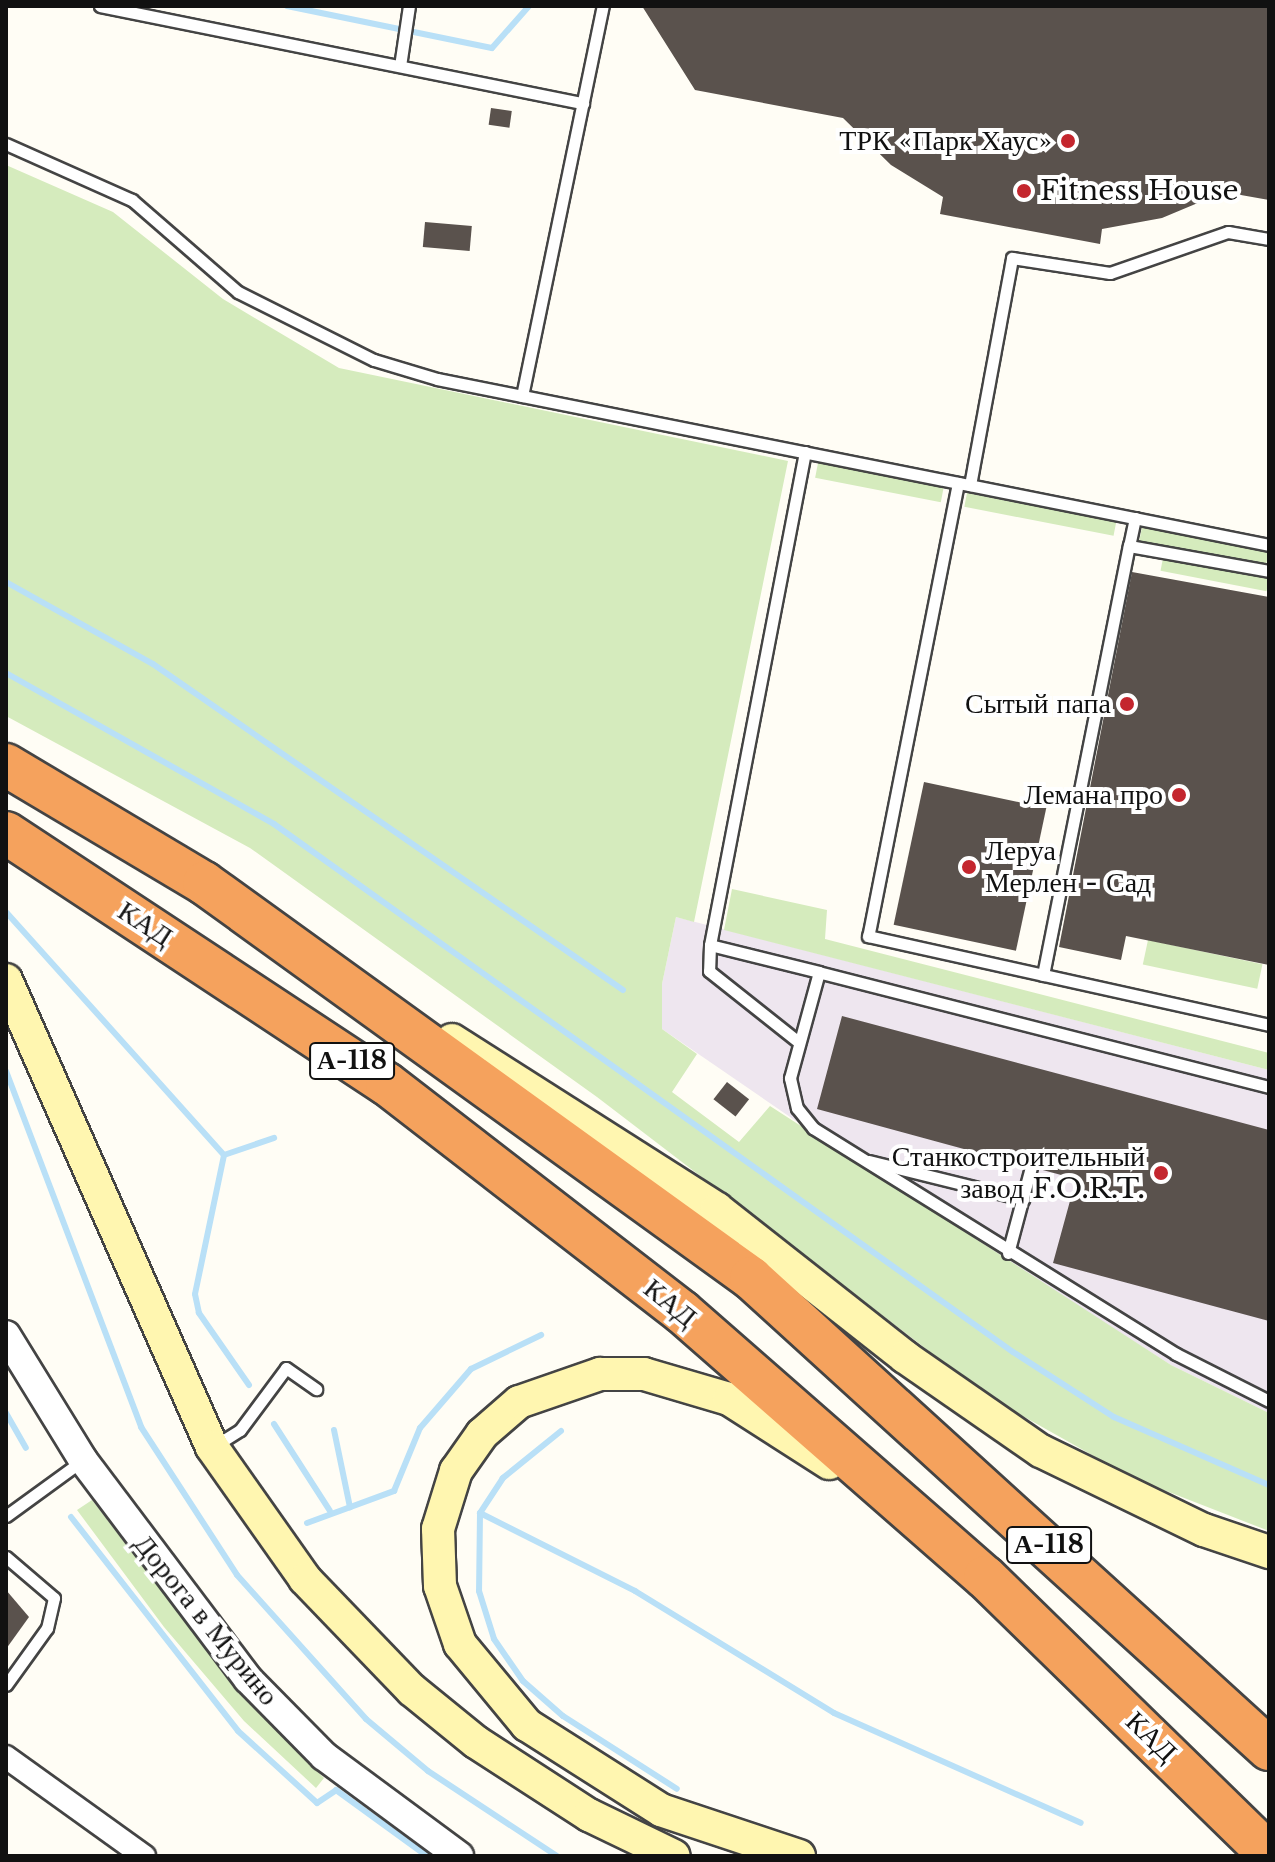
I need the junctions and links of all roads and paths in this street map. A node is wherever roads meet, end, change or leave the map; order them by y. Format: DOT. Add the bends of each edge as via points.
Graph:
graph roads {
  1 [pos="100,6"];
  2 [pos="603,6"];
  3 [pos="135,9"];
  4 [pos="409,9"];
  5 [pos="400,66"];
  6 [pos="583,103"];
  7 [pos="6,144"];
  8 [pos="1269,239"];
  9 [pos="522,396"];
  10 [pos="805,452"];
  11 [pos="964,484"];
  12 [pos="1135,518"];
  13 [pos="1269,545"];
  14 [pos="1129,546"];
  15 [pos="1269,571"];
  16 [pos="6,765"];
  17 [pos="6,833"];
  18 [pos="710,945"];
  19 [pos="315,959"];
  20 [pos="819,972"];
  21 [pos="1043,975"];
  22 [pos="6,980"];
  23 [pos="1269,1025"];
  24 [pos="796,1040"];
  25 [pos="1269,1087"];
  26 [pos="860,1159"];
  27 [pos="1031,1167"];
  28 [pos="1023,1199"];
  29 [pos="1008,1253"];
  30 [pos="6,1335"];
  31 [pos="316,1389"];
  32 [pos="1269,1401"];
  33 [pos="212,1447"];
  34 [pos="83,1460"];
  35 [pos="6,1516"];
  36 [pos="1269,1552"];
  37 [pos="6,1557"];
  38 [pos="985,1577"];
  39 [pos="6,1685"];
  40 [pos="1269,1749"];
  41 [pos="6,1757"];
  42 [pos="1269,1854"];
  43 [pos="144,1856"];
  44 [pos="459,1856"];
  45 [pos="674,1856"];
  46 [pos="799,1856"];
  1 -- 3 [label="lane"];
  2 -- 6 [label="lane"];
  3 -- 5 [label="lane"];
  4 -- 5 [label="lane"];
  5 -- 6 [label="lane"];
  6 -- 9 [label="lane"];
  7 -- 9 [label="lane" via="132,200 238,292 334,345 437,379"];
  8 -- 11 [label="lane" via="1228,232 1110,273 1012,258"];
  9 -- 10 [label="lane"];
  10 -- 11 [label="lane"];
  10 -- 18 [label="lane"];
  11 -- 12 [label="lane"];
  11 -- 21 [label="lane" via="868,936"];
  12 -- 13 [label="lane"];
  12 -- 14 [label="lane"];
  14 -- 15 [label="lane"];
  14 -- 21 [label="lane"];
  16 -- 19 [label="highway, А-118" via="204,883"];
  17 -- 38 [label="highway, КАД / А-118" via="387,1084 682,1312"];
  18 -- 20 [label="lane"];
  18 -- 24 [label="lane" via="709,971"];
  19 -- 36 [label="main road" via="717,1209 905,1357 1041,1451 1204,1530"];
  19 -- 40 [label="highway, А-118" via="751,1278"];
  20 -- 24 [label="lane"];
  20 -- 25 [label="lane"];
  21 -- 23 [label="lane"];
  22 -- 33 [label="main road" via="53,1073 164,1351"];
  24 -- 26 [label="lane" via="790,1078 797,1108 813,1128"];
  26 -- 28 [label="lane"];
  26 -- 29 [label="lane"];
  27 -- 28 [label="lane"];
  28 -- 29 [label="lane"];
  29 -- 32 [label="lane"];
  30 -- 34 [label="street, Дорога в Мурино"];
  31 -- 33 [label="lane" via="286,1368 240,1430"];
  33 -- 45 [label="main road" via="305,1579 412,1690 530,1781"];
  34 -- 35 [label="lane"];
  34 -- 44 [label="street, Дорога в Мурино" via="248,1679 324,1756"];
  37 -- 39 [label="lane" via="54,1598 47,1628"];
  38 -- 42 [label="highway, КАД / А-118"];
  38 -- 46 [label="main road" via="787,1433 686,1382 600,1374 555,1385 519,1402 456,1471 438,1529 440,1586 460,1644 506,1705 551,1745 661,1810"];
  41 -- 43 [label="street"];
}
